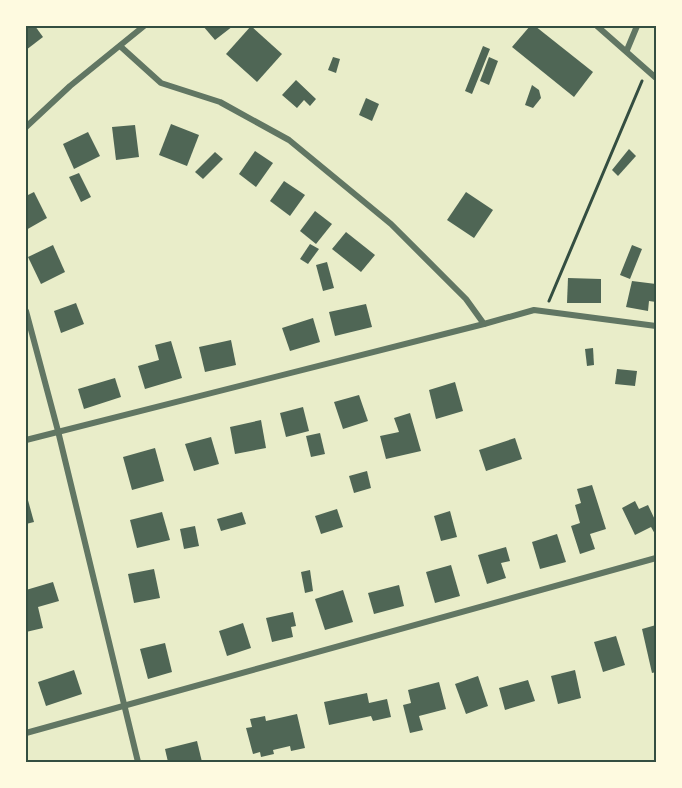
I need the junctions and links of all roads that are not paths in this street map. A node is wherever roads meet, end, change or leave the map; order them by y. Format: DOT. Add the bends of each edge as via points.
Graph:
graph roads {
  1 [pos="144,26"];
  2 [pos="597,26"];
  3 [pos="637,26"];
  4 [pos="120,46"];
  5 [pos="627,51"];
  6 [pos="657,78"];
  7 [pos="26,127"];
  8 [pos="26,311"];
  9 [pos="484,324"];
  10 [pos="657,326"];
  11 [pos="58,431"];
  12 [pos="26,440"];
  13 [pos="657,558"];
  14 [pos="125,706"];
  15 [pos="26,734"];
  16 [pos="138,762"];
  1 -- 4 [label="street"];
  2 -- 5 [label="street"];
  3 -- 5 [label="street"];
  4 -- 7 [label="street"];
  4 -- 9 [label="street" via="161,83 220,102 289,140 391,224 466,299"];
  5 -- 6 [label="street"];
  8 -- 11 [label="street"];
  9 -- 10 [label="street" via="534,310"];
  9 -- 11 [label="street"];
  11 -- 12 [label="street"];
  11 -- 14 [label="street"];
  13 -- 14 [label="street"];
  14 -- 15 [label="street"];
  14 -- 16 [label="street"];
}
